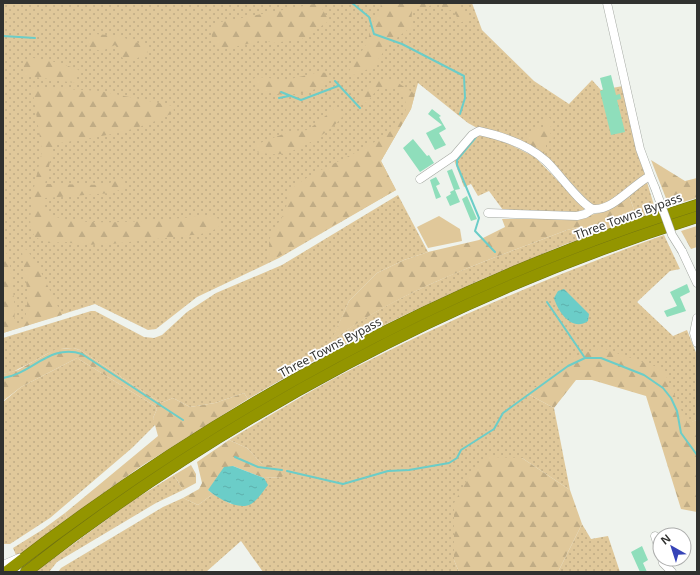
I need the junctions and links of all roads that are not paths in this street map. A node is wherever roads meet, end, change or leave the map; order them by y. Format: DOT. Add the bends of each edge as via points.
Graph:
graph roads {
  1 [pos="607,3"];
  2 [pos="650,176"];
  3 [pos="420,179"];
  4 [pos="697,205"];
  5 [pos="593,209"];
  6 [pos="488,213"];
  7 [pos="697,217"];
  8 [pos="697,283"];
  9 [pos="697,318"];
  10 [pos="697,343"];
  11 [pos="31,553"];
  12 [pos="3,566"];
  13 [pos="6,572"];
  14 [pos="26,572"];
  1 -- 2 [label="street" via="637,134"];
  2 -- 5 [label="street" via="610,206 602,210"];
  2 -- 8 [label="street, bridge" via="670,228"];
  3 -- 5 [label="street" via="450,159 475,132 479,131 506,139 545,160"];
  4 -- 11 [label="highway, Three Towns Bypass" via="552,257 432,309 363,343 214,427 100,502"];
  5 -- 6 [label="street" via="577,216"];
  7 -- 14 [label="highway, Three Towns Bypass" via="612,246 508,288 368,354 283,400 163,473"];
  9 -- 10 [label="street" via="694,333"];
  11 -- 12 [label="street"];
  11 -- 13 [label="highway, Three Towns Bypass"];
}
